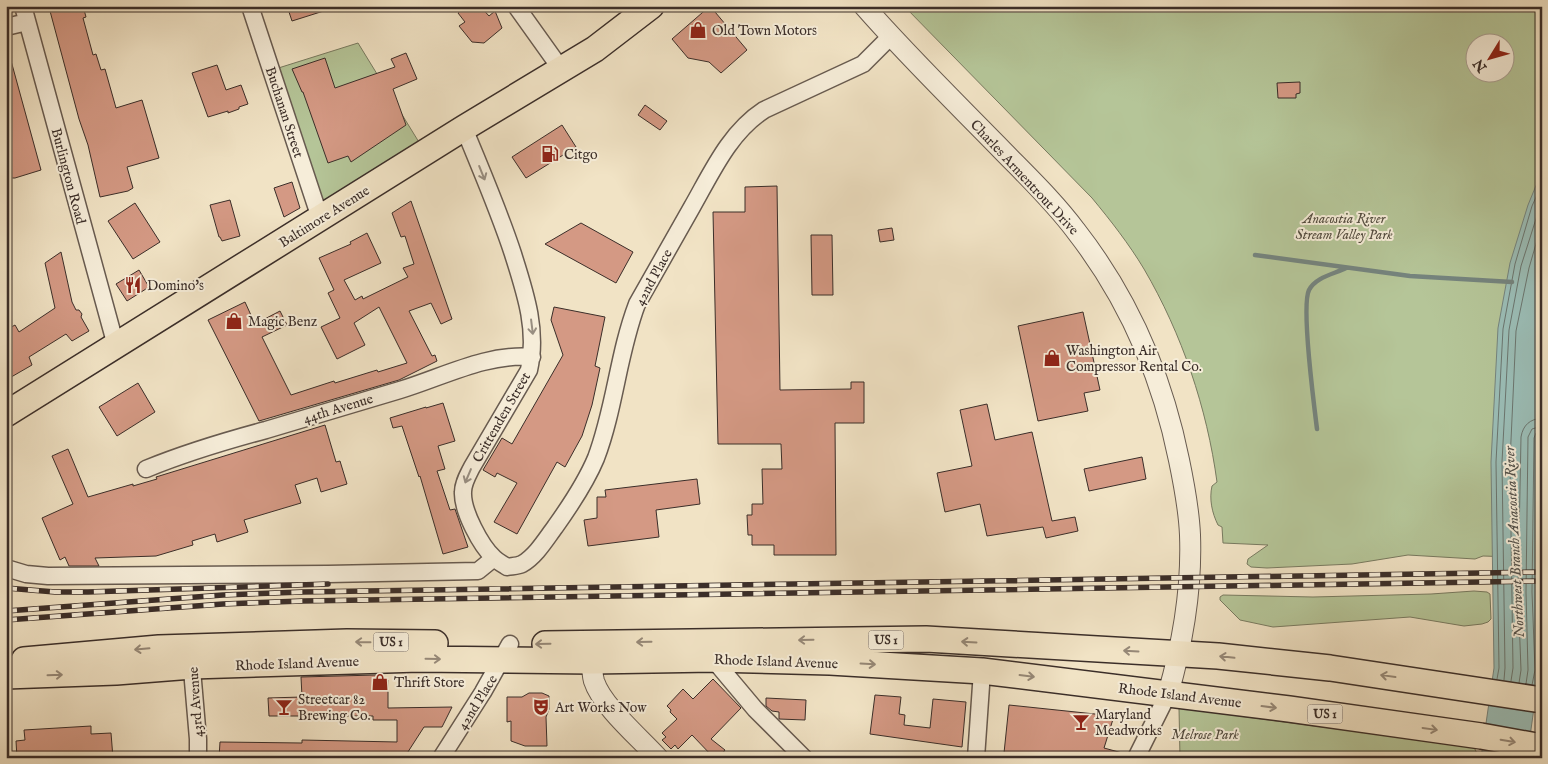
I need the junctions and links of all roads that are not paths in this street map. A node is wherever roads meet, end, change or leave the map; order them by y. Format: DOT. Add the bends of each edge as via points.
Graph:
graph roads {
  1 [pos="250,6"];
  2 [pos="516,6"];
  3 [pos="864,6"];
  4 [pos="650,10"];
  5 [pos="25,14"];
  6 [pos="6,27"];
  7 [pos="890,37"];
  8 [pos="561,69"];
  9 [pos="464,128"];
  10 [pos="320,218"];
  11 [pos="116,346"];
  12 [pos="532,357"];
  13 [pos="6,414"];
  14 [pos="146,469"];
  15 [pos="494,558"];
  16 [pos="6,568"];
  17 [pos="506,652"];
  18 [pos="592,652"];
  19 [pos="1180,654"];
  20 [pos="191,657"];
  21 [pos="713,659"];
  22 [pos="6,662"];
  23 [pos="982,671"];
  24 [pos="6,676"];
  25 [pos="1168,694"];
  26 [pos="1540,700"];
  27 [pos="1538,746"];
  28 [pos="198,758"];
  29 [pos="441,758"];
  30 [pos="658,758"];
  31 [pos="804,758"];
  32 [pos="976,758"];
  33 [pos="1136,758"];
  1 -- 10 [label="street, Buchanan Street"];
  2 -- 8 [label="street"];
  3 -- 7 [label="street, Charles Armentrout Drive"];
  4 -- 8 [label="main road, Baltimore Avenue"];
  5 -- 6 [label="street"];
  5 -- 11 [label="street, Burlington Road"];
  7 -- 15 [label="street, 42nd Place" via="863,64 764,110 738,131 637,304 630,321 602,440 587,477 535,554 521,564 507,567"];
  7 -- 19 [label="street, Charles Armentrout Drive" via="1076,230 1099,262 1136,326 1170,418 1184,483 1190,535 1189,582"];
  8 -- 9 [label="main road, Baltimore Avenue"];
  9 -- 10 [label="main road, Baltimore Avenue"];
  9 -- 12 [label="street, Crittenden Street, one-way" via="504,226 524,290 533,336"];
  10 -- 11 [label="main road, Baltimore Avenue"];
  11 -- 13 [label="main road, Baltimore Avenue"];
  12 -- 14 [label="street, 44th Avenue" via="515,356 482,363 204,447"];
  12 -- 15 [label="street, Crittenden Street, one-way" via="530,370 472,467 463,493 468,513"];
  15 -- 16 [label="street" via="478,571 342,574 48,576"];
  17 -- 18 [label="main road, Rhode Island Avenue / US 1"];
  17 -- 20 [label="main road, Rhode Island Avenue / US 1" via="347,642"];
  17 -- 29 [label="street, 42nd Place"];
  19 -- 18 [label="main road, Rhode Island Avenue / US 1, one-way" via="926,639"];
  18 -- 21 [label="main road, Rhode Island Avenue / US 1"];
  18 -- 30 [label="street" via="595,682 600,693"];
  19 -- 25 [label="street, Charles Armentrout Drive"];
  26 -- 19 [label="main road, Rhode Island Avenue / US 1, one-way" via="1330,668"];
  20 -- 22 [label="main road, Rhode Island Avenue / US 1, one-way" via="159,648"];
  24 -- 20 [label="main road, Rhode Island Avenue / US 1, one-way" via="116,672"];
  20 -- 28 [label="street, 43rd Avenue"];
  21 -- 23 [label="main road, Rhode Island Avenue / US 1, one-way"];
  21 -- 31 [label="street"];
  23 -- 25 [label="main road, Rhode Island Avenue / US 1, one-way"];
  23 -- 32 [label="street"];
  25 -- 27 [label="main road, Rhode Island Avenue / US 1, one-way"];
  25 -- 33 [label="street"];
}
